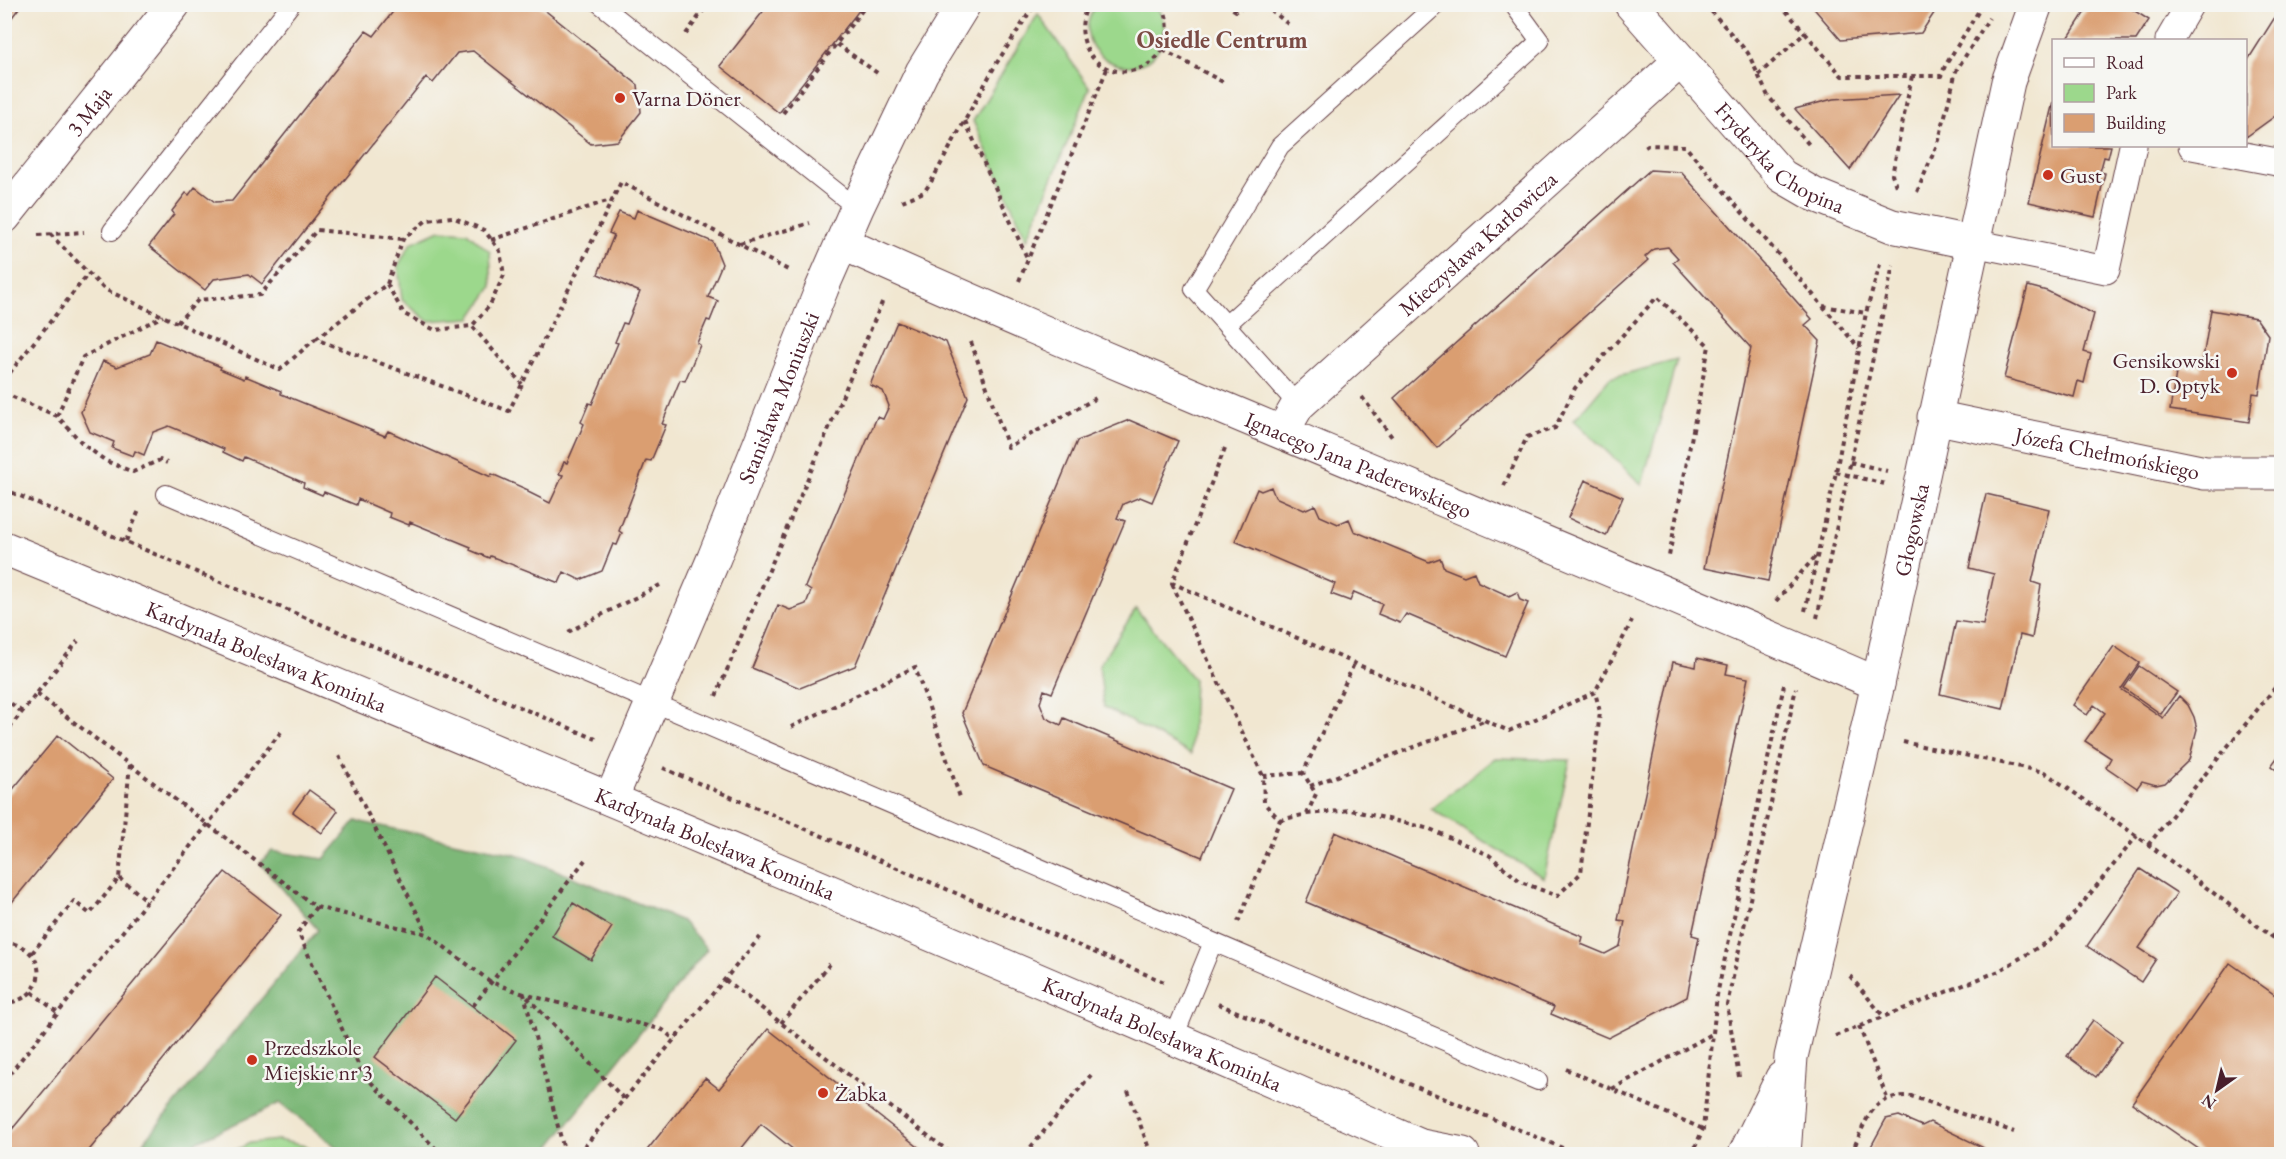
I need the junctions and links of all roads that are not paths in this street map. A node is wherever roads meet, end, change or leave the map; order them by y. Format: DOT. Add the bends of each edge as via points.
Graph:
graph roads {
  1 [pos="174,4"];
  2 [pos="291,4"];
  3 [pos="600,4"];
  4 [pos="964,4"];
  5 [pos="1437,4"];
  6 [pos="1513,4"];
  7 [pos="1631,4"];
  8 [pos="2036,4"];
  9 [pos="2190,4"];
  10 [pos="2170,39"];
  11 [pos="1680,61"];
  12 [pos="2133,147"];
  13 [pos="2197,147"];
  14 [pos="2282,163"];
  15 [pos="857,208"];
  16 [pos="16,227"];
  17 [pos="112,231"];
  18 [pos="842,243"];
  19 [pos="1973,243"];
  20 [pos="1226,325"];
  21 [pos="1934,417"];
  22 [pos="1290,418"];
  23 [pos="2282,473"];
  24 [pos="166,494"];
  25 [pos="4,548"];
  26 [pos="1878,684"];
  27 [pos="652,703"];
  28 [pos="611,799"];
  29 [pos="1213,942"];
  30 [pos="1174,1037"];
  31 [pos="1791,1057"];
  32 [pos="1538,1082"];
  33 [pos="1427,1150"];
  34 [pos="1462,1155"];
  35 [pos="1745,1155"];
  36 [pos="1784,1155"];
  1 -- 16 [label="street, 3 Maja"];
  2 -- 17 [label="lane"];
  3 -- 15 [label="lane"];
  4 -- 15 [label="street, Stanisława Moniuszki" via="910,96"];
  5 -- 20 [label="lane" via="1280,146 1194,289"];
  6 -- 20 [label="lane" via="1540,41"];
  7 -- 11 [label="street, Fryderyka Chopina"];
  8 -- 19 [label="street, Głogowska" via="2008,82"];
  9 -- 10 [label="street"];
  11 -- 19 [label="street, Fryderyka Chopina" via="1782,176 1813,194 1906,209"];
  11 -- 22 [label="street, Mieczysława Karłowicza"];
  12 -- 19 [label="street" via="2106,270"];
  13 -- 14 [label="street"];
  15 -- 18 [label="street, Stanisława Moniuszki"];
  18 -- 22 [label="street, Ignacego Jana Paderewskiego" via="1238,414"];
  18 -- 27 [label="street, Stanisława Moniuszki"];
  19 -- 21 [label="street, Głogowska"];
  20 -- 22 [label="lane"];
  21 -- 23 [label="street, Józefa Chełmońskiego" via="2205,472"];
  21 -- 26 [label="street, Głogowska"];
  22 -- 26 [label="street, Ignacego Jana Paderewskiego" via="1489,519"];
  24 -- 27 [label="lane"];
  25 -- 28 [label="street, Kardynała Bolesława Kominka"];
  26 -- 31 [label="street, Głogowska"];
  27 -- 28 [label="street, Stanisława Moniuszki"];
  27 -- 29 [label="lane"];
  28 -- 30 [label="street, Kardynała Bolesława Kominka"];
  29 -- 30 [label="lane"];
  29 -- 32 [label="lane"];
  30 -- 33 [label="street, Kardynała Bolesława Kominka"];
  31 -- 35 [label="street, Głogowska"];
  31 -- 36 [label="street, Głogowska"];
  33 -- 34 [label="street, Kardynała Bolesława Kominka"];
}
